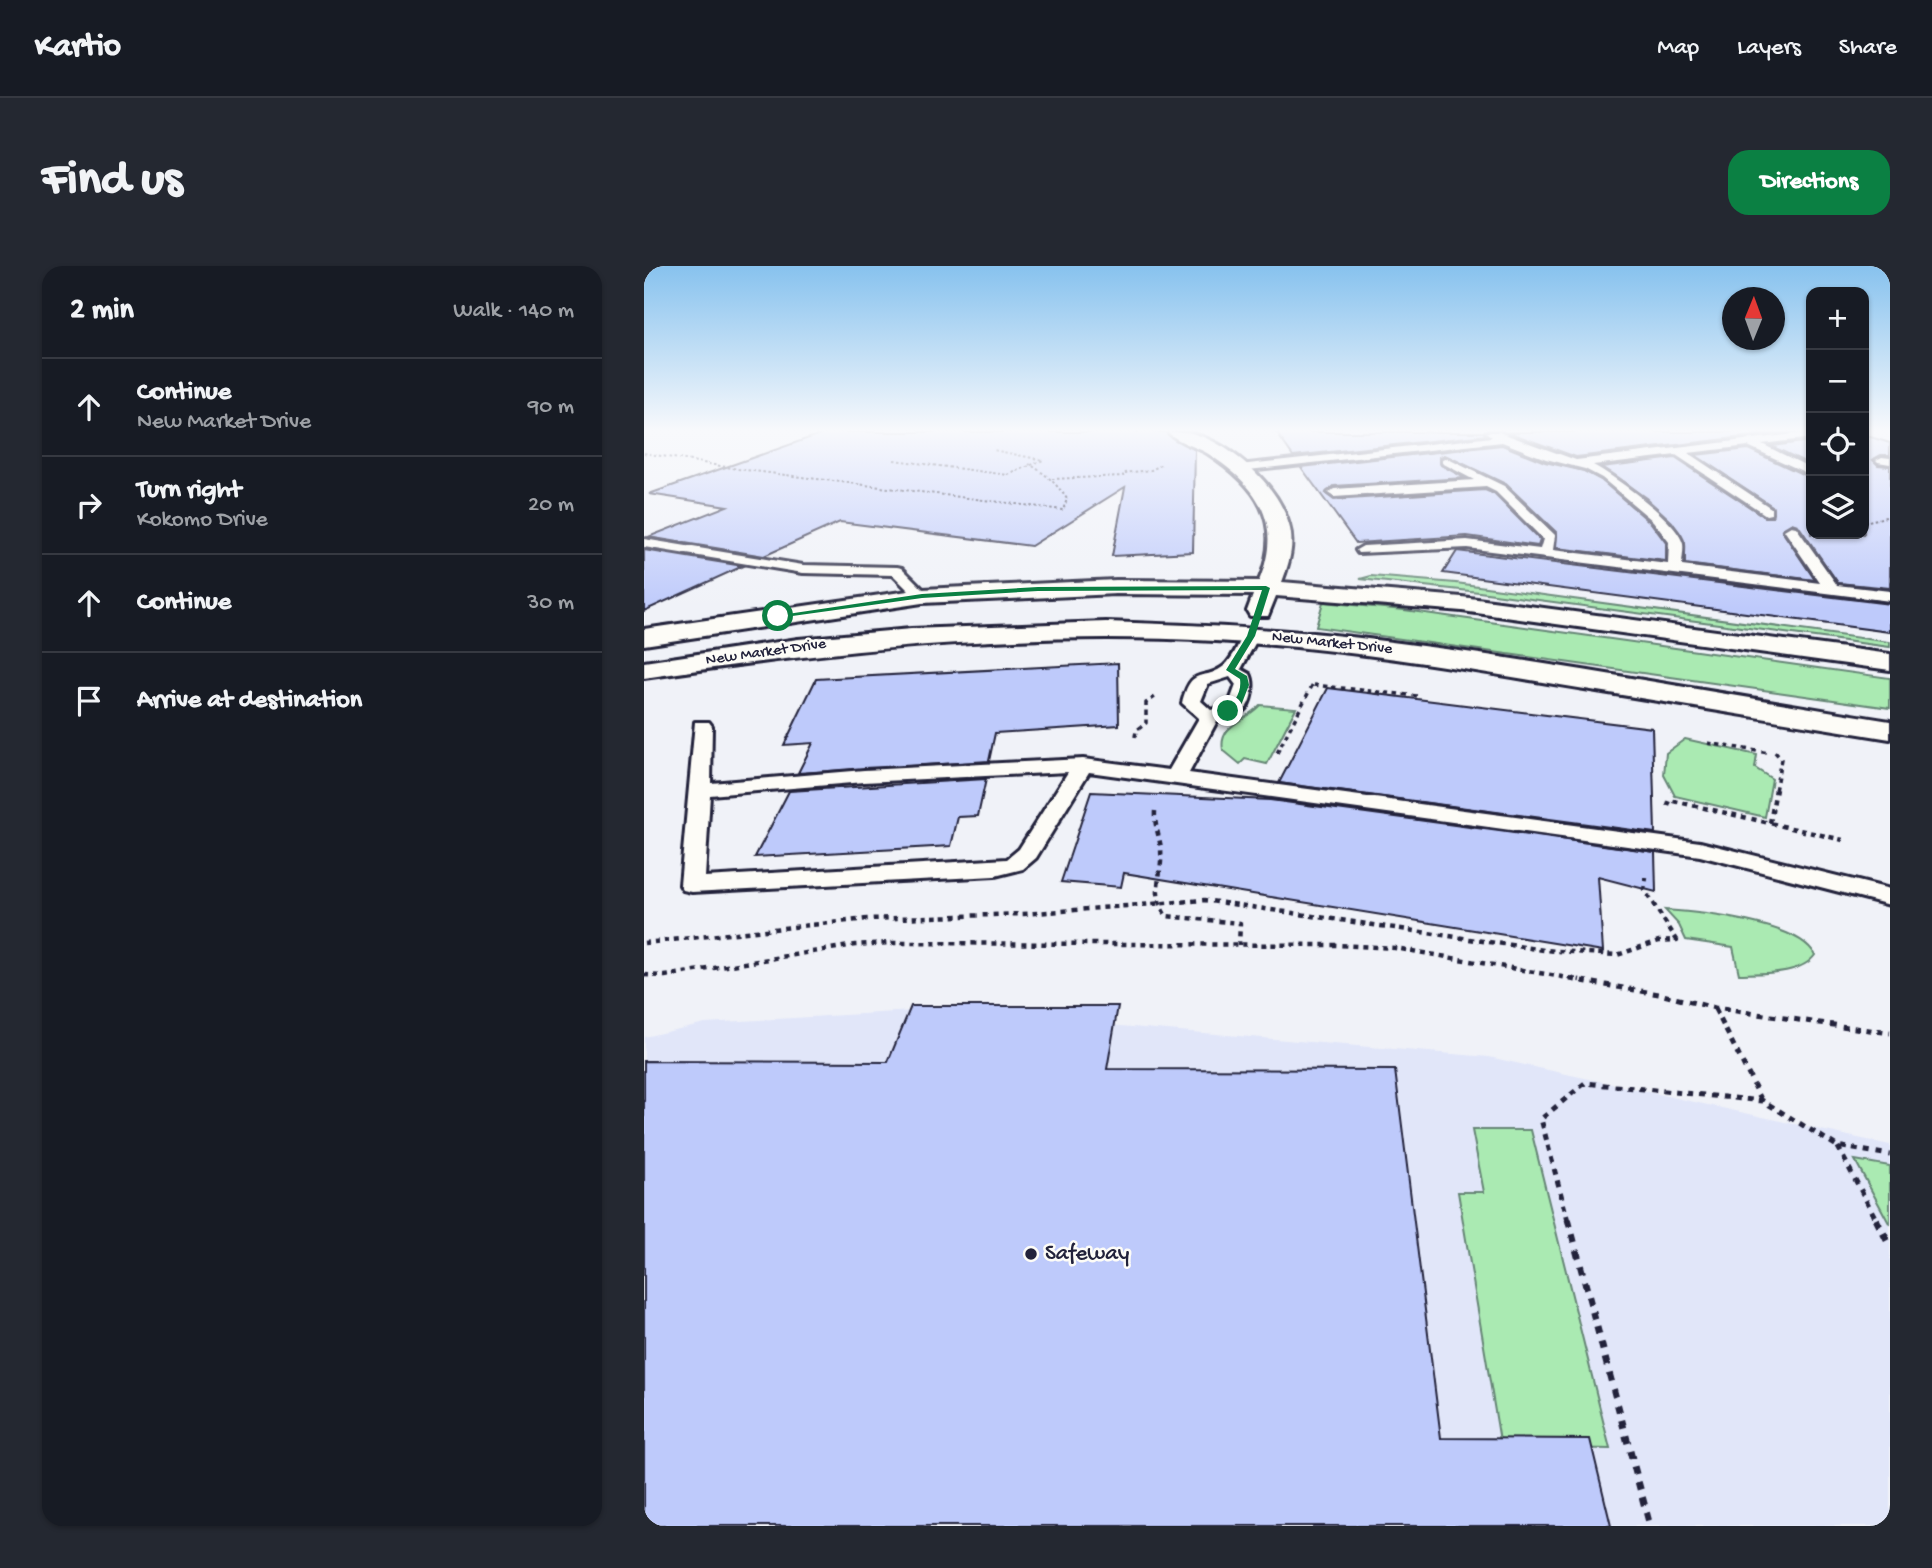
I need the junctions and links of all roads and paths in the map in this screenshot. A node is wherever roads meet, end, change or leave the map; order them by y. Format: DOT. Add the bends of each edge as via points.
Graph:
graph roads {
  1 [pos="911,491"];
  2 [pos="1060,491"];
  3 [pos="1259,491"];
  4 [pos="1368,491"];
  5 [pos="1502,491"];
  6 [pos="1624,491"];
  7 [pos="1736,491"];
  8 [pos="1334,493"];
  9 [pos="1766,511"];
  10 [pos="1890,516"];
  11 [pos="1869,521"];
  12 [pos="1791,530"];
  13 [pos="644,543"];
  14 [pos="1363,550"];
  15 [pos="1545,553"];
  16 [pos="1675,569"];
  17 [pos="1266,588"];
  18 [pos="1832,589"];
  19 [pos="922,596"];
  20 [pos="1890,596"];
  21 [pos="1251,636"];
  22 [pos="644,637"];
  23 [pos="1890,662"];
  24 [pos="644,670"];
  25 [pos="1230,670"];
  26 [pos="1305,680"];
  27 [pos="1209,717"];
  28 [pos="702,726"];
  29 [pos="1890,730"];
  30 [pos="1769,745"];
  31 [pos="1275,756"];
  32 [pos="1083,765"];
  33 [pos="1176,778"];
  34 [pos="700,790"];
  35 [pos="1159,802"];
  36 [pos="1770,823"];
  37 [pos="1843,839"];
  38 [pos="1655,843"];
  39 [pos="1890,897"];
  40 [pos="1157,904"];
  41 [pos="644,943"];
  42 [pos="1239,945"];
  43 [pos="644,975"];
  44 [pos="1715,1008"];
  45 [pos="1890,1033"];
  46 [pos="1763,1101"];
  47 [pos="1838,1146"];
  48 [pos="1890,1155"];
  49 [pos="1890,1247"];
  50 [pos="1650,1526"];
  1 -- 2 [label="path" via="1063,510 1067,499"];
  3 -- 17 [label="street" via="1274,513 1281,542 1276,569"];
  4 -- 8 [label="lane"];
  5 -- 15 [label="lane" via="1550,538"];
  6 -- 16 [label="lane" via="1658,518 1676,542"];
  7 -- 9 [label="lane"];
  10 -- 11 [label="path"];
  12 -- 18 [label="lane"];
  13 -- 19 [label="lane" via="803,569 897,571"];
  14 -- 15 [label="lane" via="1467,544"];
  15 -- 16 [label="lane"];
  16 -- 18 [label="lane"];
  17 -- 19 [label="street, New Market Drive" via="1116,587"];
  17 -- 21 [label="street"];
  17 -- 23 [label="street, New Market Drive" via="1462,604"];
  18 -- 20 [label="lane"];
  19 -- 22 [label="street, New Market Drive"];
  21 -- 24 [label="street, New Market Drive" via="1106,630 911,637 799,647"];
  21 -- 25 [label="lane"];
  21 -- 29 [label="street, New Market Drive" via="1438,657"];
  25 -- 27 [label="lane" via="1244,678 1237,707"];
  25 -- 27 [label="lane" via="1206,676 1192,694 1191,703"];
  26 -- 31 [label="path" via="1314,685"];
  27 -- 33 [label="lane"];
  28 -- 34 [label="lane"];
  30 -- 36 [label="path" via="1781,759"];
  32 -- 33 [label="lane"];
  32 -- 34 [label="lane"];
  32 -- 34 [label="lane" via="1028,853 1015,864 995,869 692,885"];
  33 -- 38 [label="lane"];
  35 -- 40 [label="path" via="1153,829 1161,850 1154,886"];
  36 -- 37 [label="path"];
  36 -- 38 [label="path" via="1670,800"];
  38 -- 39 [label="lane" via="1700,849"];
  38 -- 40 [label="path" via="1644,890 1677,940 1617,955 1448,937 1204,900"];
  40 -- 41 [label="path" via="867,919"];
  40 -- 42 [label="path" via="1166,916 1240,923"];
  42 -- 43 [label="path" via="855,945 665,976"];
  42 -- 44 [label="path" via="1395,948"];
  44 -- 45 [label="path"];
  44 -- 46 [label="path"];
  46 -- 47 [label="path"];
  46 -- 50 [label="path" via="1585,1083 1541,1119"];
  47 -- 48 [label="path"];
  47 -- 49 [label="path"];
}
